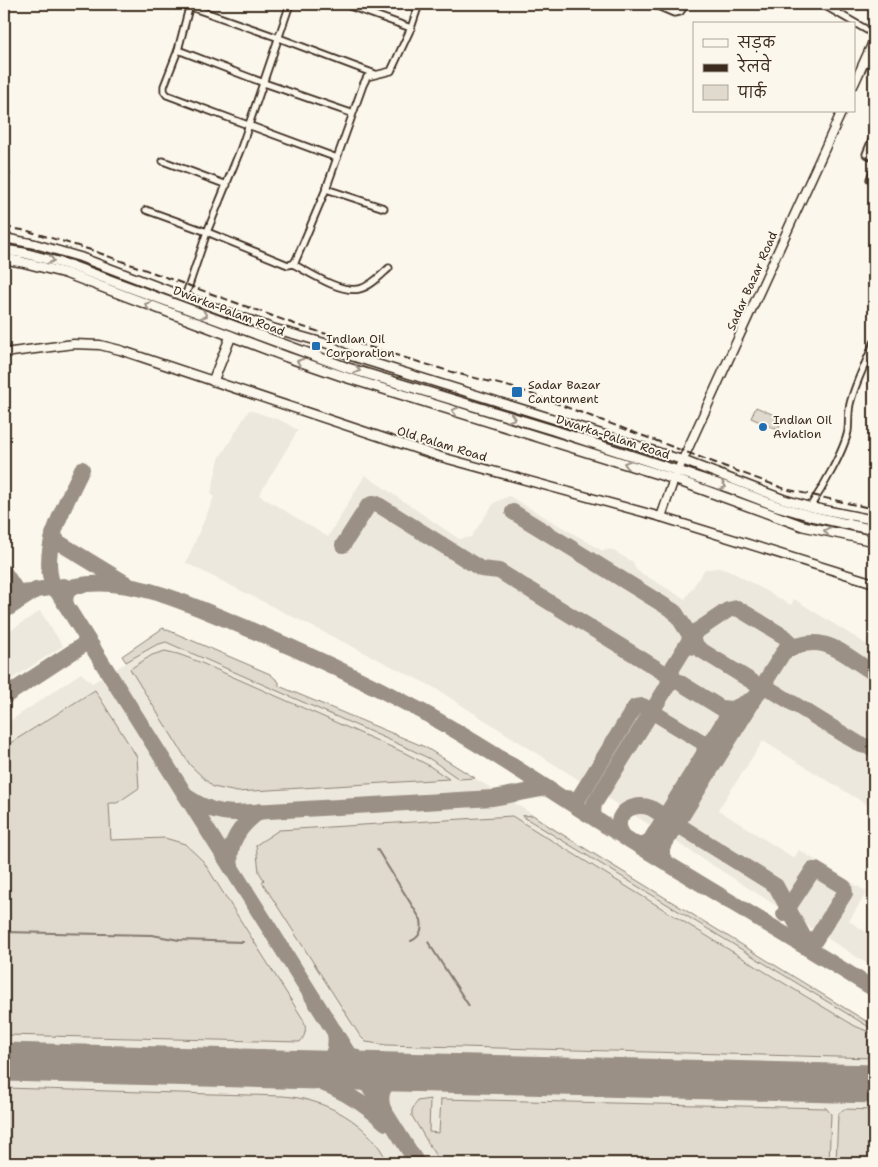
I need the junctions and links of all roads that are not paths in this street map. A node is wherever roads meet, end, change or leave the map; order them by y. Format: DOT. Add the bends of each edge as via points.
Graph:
graph roads {
  1 [pos="182,4"];
  2 [pos="290,4"];
  3 [pos="344,4"];
  4 [pos="420,4"];
  5 [pos="653,4"];
  6 [pos="686,4"];
  7 [pos="822,4"];
  8 [pos="190,6"];
  9 [pos="853,22"];
  10 [pos="856,24"];
  11 [pos="411,28"];
  12 [pos="874,34"];
  13 [pos="279,38"];
  14 [pos="874,40"];
  15 [pos="178,50"];
  16 [pos="376,75"];
  17 [pos="856,80"];
  18 [pos="264,83"];
  19 [pos="842,112"];
  20 [pos="351,113"];
  21 [pos="248,125"];
  22 [pos="874,135"];
  23 [pos="874,157"];
  24 [pos="337,158"];
  25 [pos="163,161"];
  26 [pos="874,169"];
  27 [pos="874,180"];
  28 [pos="227,185"];
  29 [pos="326,189"];
  30 [pos="384,208"];
  31 [pos="146,210"];
  32 [pos="207,232"];
  33 [pos="4,238"];
  34 [pos="4,250"];
  35 [pos="4,259"];
  36 [pos="293,264"];
  37 [pos="389,268"];
  38 [pos="185,297"];
  39 [pos="231,336"];
  40 [pos="874,343"];
  41 [pos="4,353"];
  42 [pos="213,381"];
  43 [pos="682,460"];
  44 [pos="675,475"];
  45 [pos="810,507"];
  46 [pos="661,517"];
  47 [pos="874,520"];
  48 [pos="874,530"];
  49 [pos="874,541"];
  50 [pos="874,583"];
  1 -- 8 [label="street"];
  2 -- 13 [label="street"];
  3 -- 11 [label="street"];
  4 -- 11 [label="street"];
  5 -- 6 [label="street" via="674,13 680,12"];
  7 -- 9 [label="street"];
  8 -- 13 [label="street"];
  8 -- 15 [label="street"];
  10 -- 12 [label="street"];
  11 -- 16 [label="street" via="391,71"];
  13 -- 16 [label="street"];
  13 -- 18 [label="street"];
  14 -- 17 [label="street"];
  15 -- 18 [label="street"];
  15 -- 21 [label="street" via="164,86 167,95"];
  16 -- 20 [label="street" via="367,77"];
  18 -- 20 [label="street"];
  18 -- 21 [label="street"];
  19 -- 43 [label="street, Sadar Bazar Road"];
  20 -- 24 [label="street"];
  21 -- 24 [label="street"];
  21 -- 28 [label="street"];
  22 -- 23 [label="street" via="866,154"];
  24 -- 29 [label="street"];
  25 -- 28 [label="street"];
  26 -- 27 [label="street" via="870,179"];
  28 -- 32 [label="street"];
  29 -- 30 [label="street"];
  29 -- 36 [label="street"];
  31 -- 32 [label="street"];
  32 -- 36 [label="street" via="288,265"];
  32 -- 38 [label="street"];
  33 -- 38 [label="street" via="80,257"];
  34 -- 44 [label="main road, Dwarka-Palam Road, one-way" via="69,265 348,368 553,430"];
  39 -- 35 [label="main road, Dwarka-Palam Road, one-way" via="65,273"];
  36 -- 37 [label="street" via="327,282 359,289"];
  38 -- 43 [label="street" via="328,344 348,355"];
  39 -- 42 [label="main road"];
  44 -- 39 [label="main road, Dwarka-Palam Road, one-way" via="346,377"];
  40 -- 45 [label="street" via="850,406 844,442"];
  41 -- 42 [label="street, Old Palam Road" via="74,344 100,345"];
  42 -- 46 [label="street, Old Palam Road" via="441,456"];
  43 -- 44 [label="street, Sadar Bazar Road"];
  43 -- 45 [label="street"];
  44 -- 46 [label="street, Sadar Bazar Road"];
  44 -- 48 [label="main road, Dwarka-Palam Road, one-way" via="730,488 810,516"];
  49 -- 44 [label="main road, one-way" via="803,526"];
  45 -- 47 [label="street"];
  46 -- 50 [label="street, Old Palam Road"];
}
